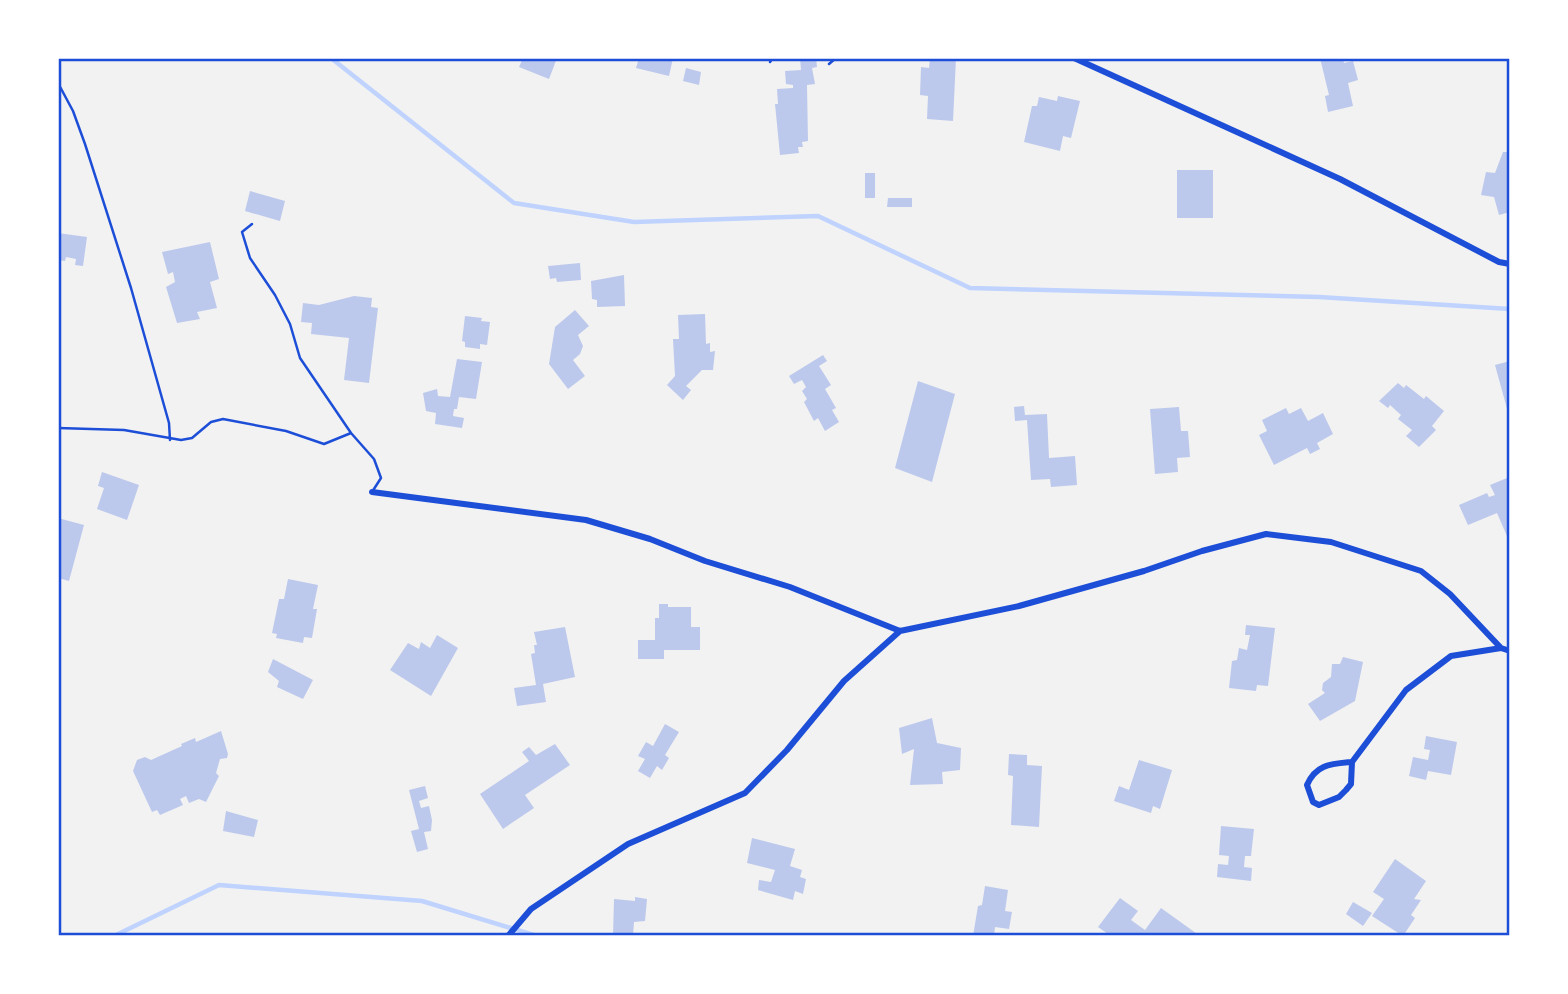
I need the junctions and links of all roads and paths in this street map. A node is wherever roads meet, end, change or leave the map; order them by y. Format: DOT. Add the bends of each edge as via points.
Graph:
graph roads {
  1 [pos="773,58"];
  2 [pos="836,58"];
  3 [pos="1074,58"];
  4 [pos="770,62"];
  5 [pos="829,64"];
  6 [pos="58,83"];
  7 [pos="252,224"];
  8 [pos="1510,264"];
  9 [pos="58,428"];
  10 [pos="351,433"];
  11 [pos="170,440"];
  12 [pos="372,492"];
  13 [pos="900,631"];
  14 [pos="1501,648"];
  15 [pos="1510,652"];
  16 [pos="1352,762"];
  17 [pos="508,936"];
  1 -- 4 [label="lane"];
  2 -- 5 [label="lane"];
  3 -- 8 [label="street" via="1340,179"];
  6 -- 11 [label="lane" via="85,144 131,288"];
  7 -- 10 [label="lane" via="242,232 250,258 290,324 300,358"];
  9 -- 11 [label="lane" via="124,430"];
  10 -- 11 [label="lane" via="324,444 223,419 211,422 192,438"];
  10 -- 12 [label="lane" via="374,459 381,478"];
  12 -- 13 [label="street" via="586,520 790,587"];
  13 -- 14 [label="street" via="1019,606 1266,534 1331,542 1420,570 1450,594"];
  13 -- 17 [label="street" via="844,681 744,793 628,844 531,909"];
  14 -- 15 [label="street"];
  14 -- 16 [label="street" via="1451,656 1415,683"];
  16 -- 16 [label="street" via="1316,770 1307,785 1313,802 1328,803 1346,790 1351,784"];
}
